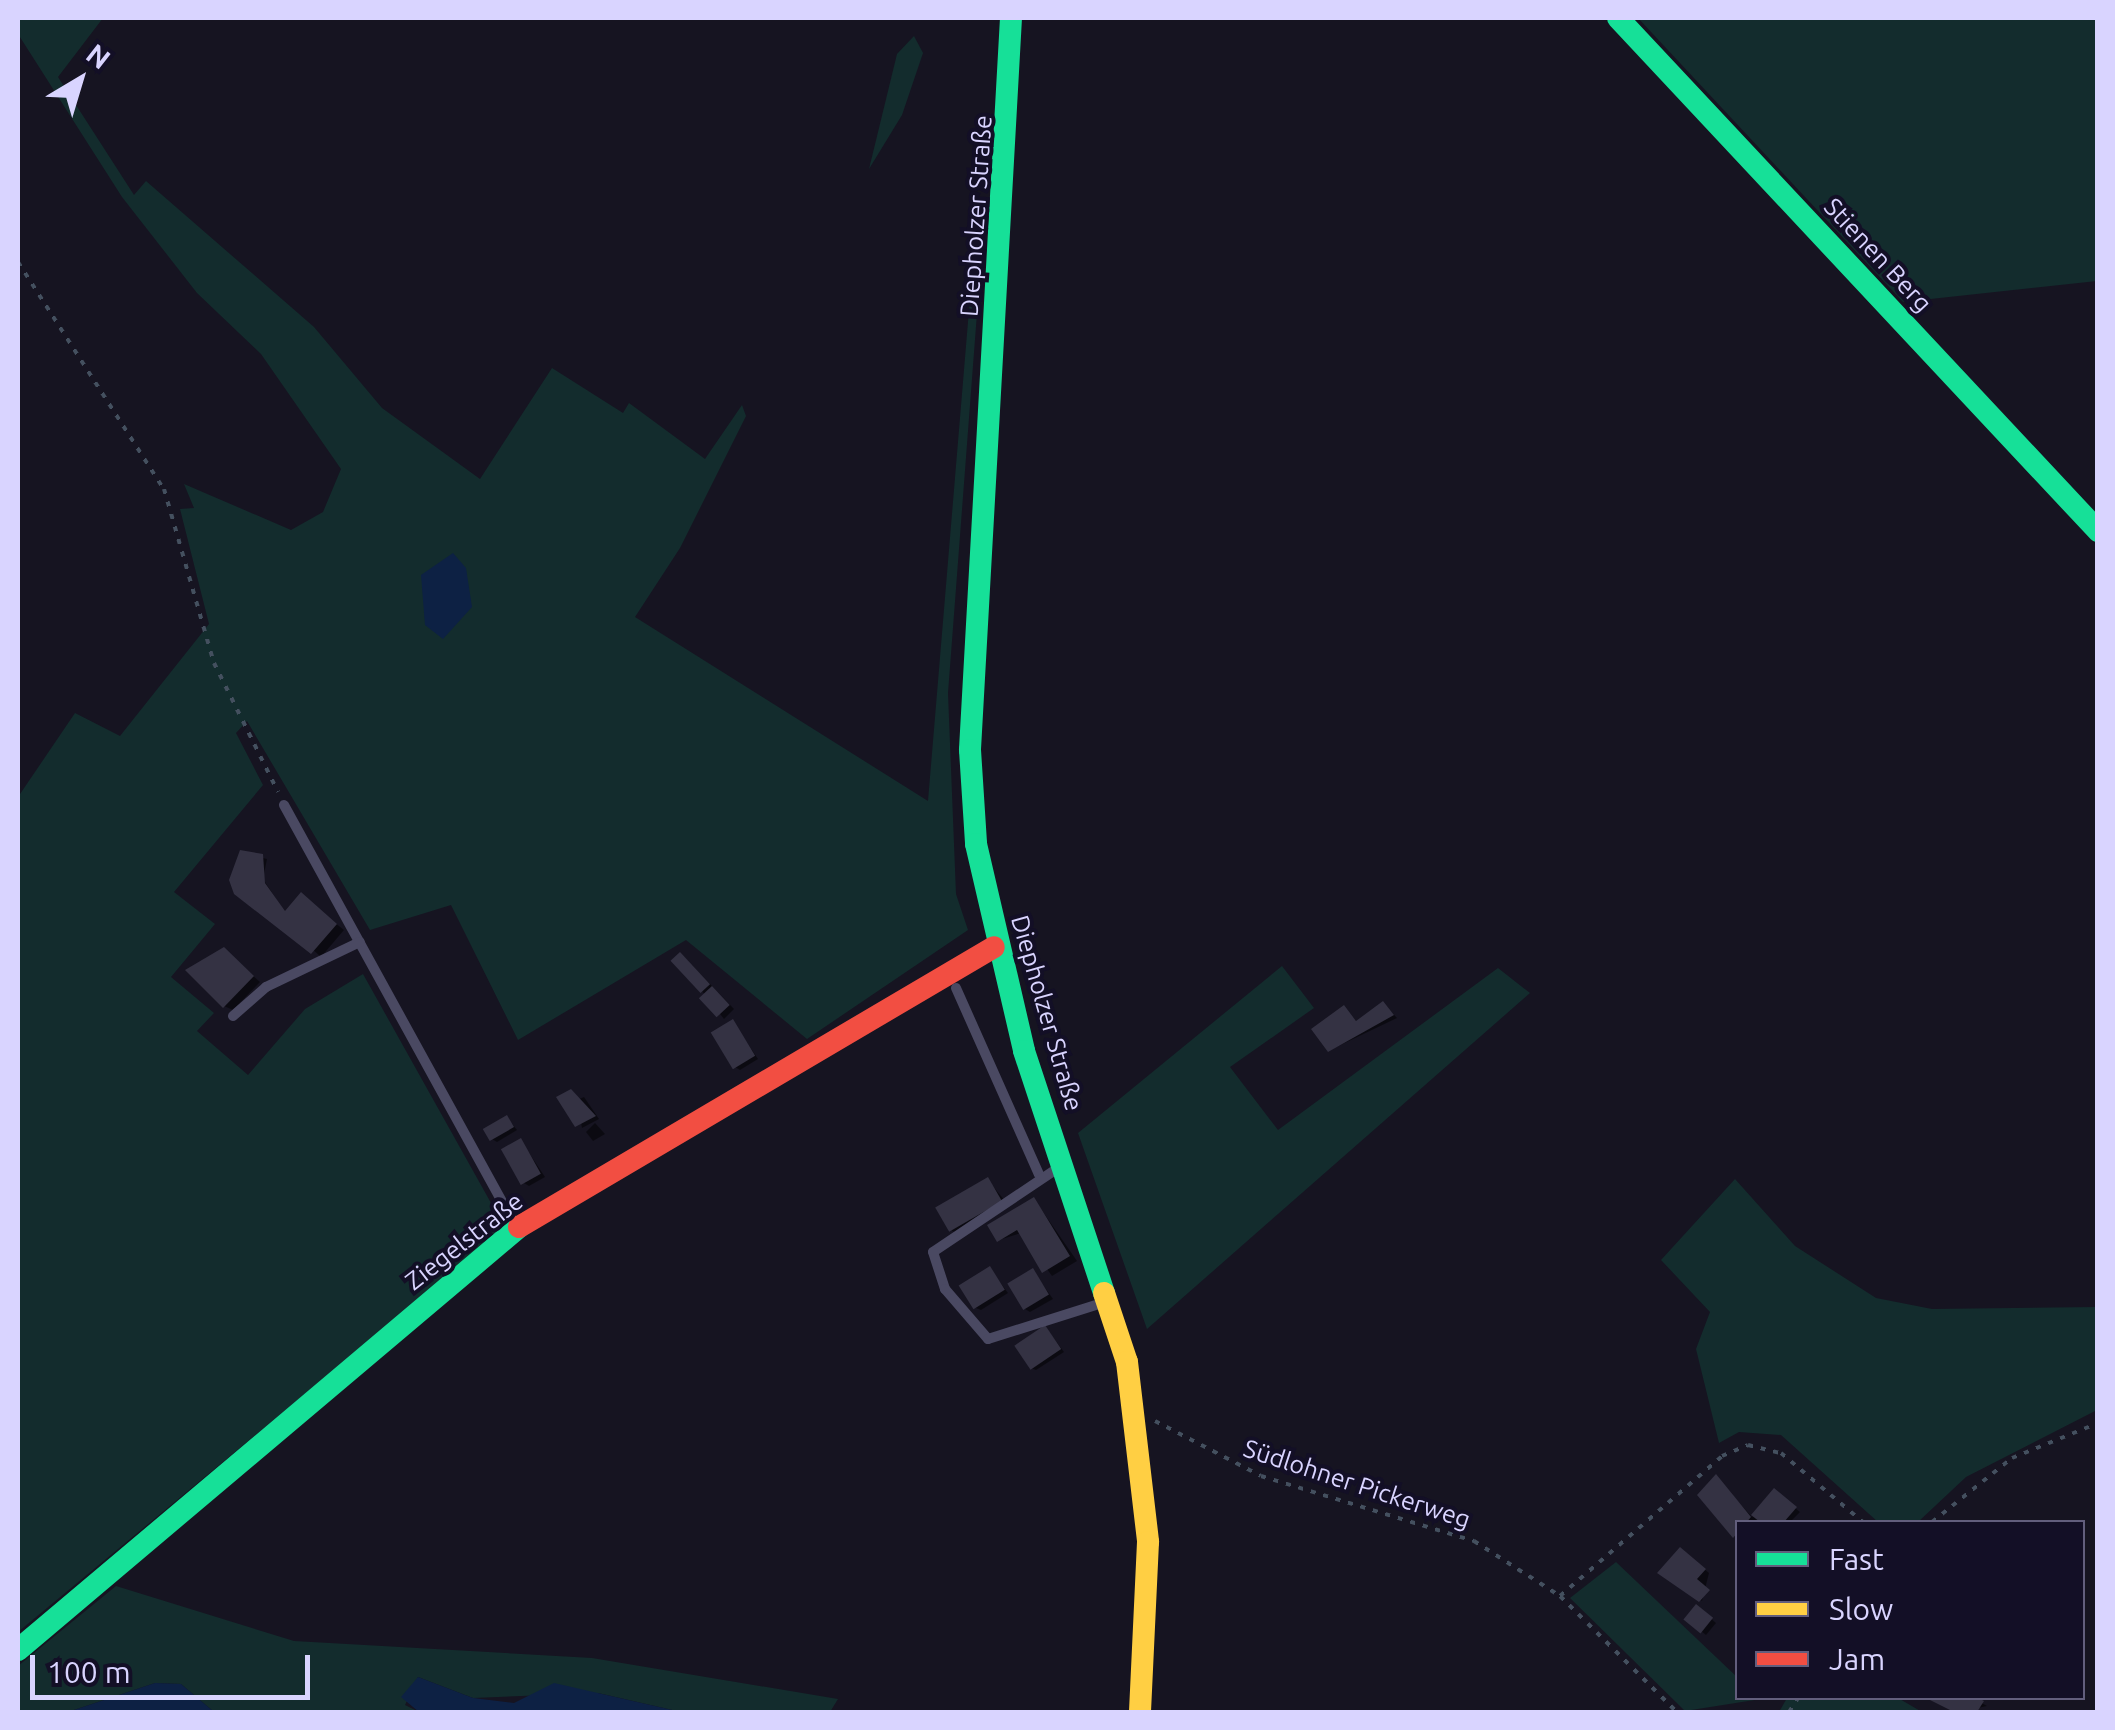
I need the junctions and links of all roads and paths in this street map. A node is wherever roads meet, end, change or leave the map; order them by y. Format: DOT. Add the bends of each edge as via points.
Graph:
graph roads {
  1 [pos="1010,18"];
  2 [pos="1618,18"];
  3 [pos="18,262"];
  4 [pos="2098,531"];
  5 [pos="284,804"];
  6 [pos="360,942"];
  7 [pos="994,946"];
  8 [pos="956,988"];
  9 [pos="233,1016"];
  10 [pos="1065,1165"];
  11 [pos="1039,1174"];
  12 [pos="518,1228"];
  13 [pos="1111,1300"];
  14 [pos="1137,1419"];
  15 [pos="2098,1423"];
  16 [pos="1860,1520"];
  17 [pos="1934,1520"];
  18 [pos="1560,1596"];
  19 [pos="18,1650"];
  20 [pos="1140,1712"];
  21 [pos="1677,1712"];
  1 -- 7 [label="street, Diepholzer Straße" via="970,750"];
  2 -- 4 [label="street, Stienen Berg"];
  3 -- 5 [label="path" via="164,489 214,663"];
  5 -- 6 [label="lane"];
  6 -- 9 [label="lane" via="266,988"];
  6 -- 12 [label="lane"];
  7 -- 10 [label="street, Diepholzer Straße"];
  7 -- 12 [label="street, Ziegelstraße"];
  8 -- 11 [label="lane"];
  10 -- 11 [label="lane"];
  10 -- 13 [label="street, Diepholzer Straße"];
  11 -- 13 [label="lane" via="933,1252 945,1289 988,1338"];
  12 -- 19 [label="street, Ziegelstraße"];
  13 -- 14 [label="street, Diepholzer Straße"];
  14 -- 18 [label="path, Südlohner Pickerweg" via="1160,1421 1261,1476 1436,1524"];
  14 -- 20 [label="street, Diepholzer Straße" via="1148,1542"];
  15 -- 17 [label="path" via="2012,1458"];
  16 -- 18 [label="path" via="1781,1453 1748,1445 1722,1456"];
  18 -- 21 [label="path, Südlohner Pickerweg"];
}
